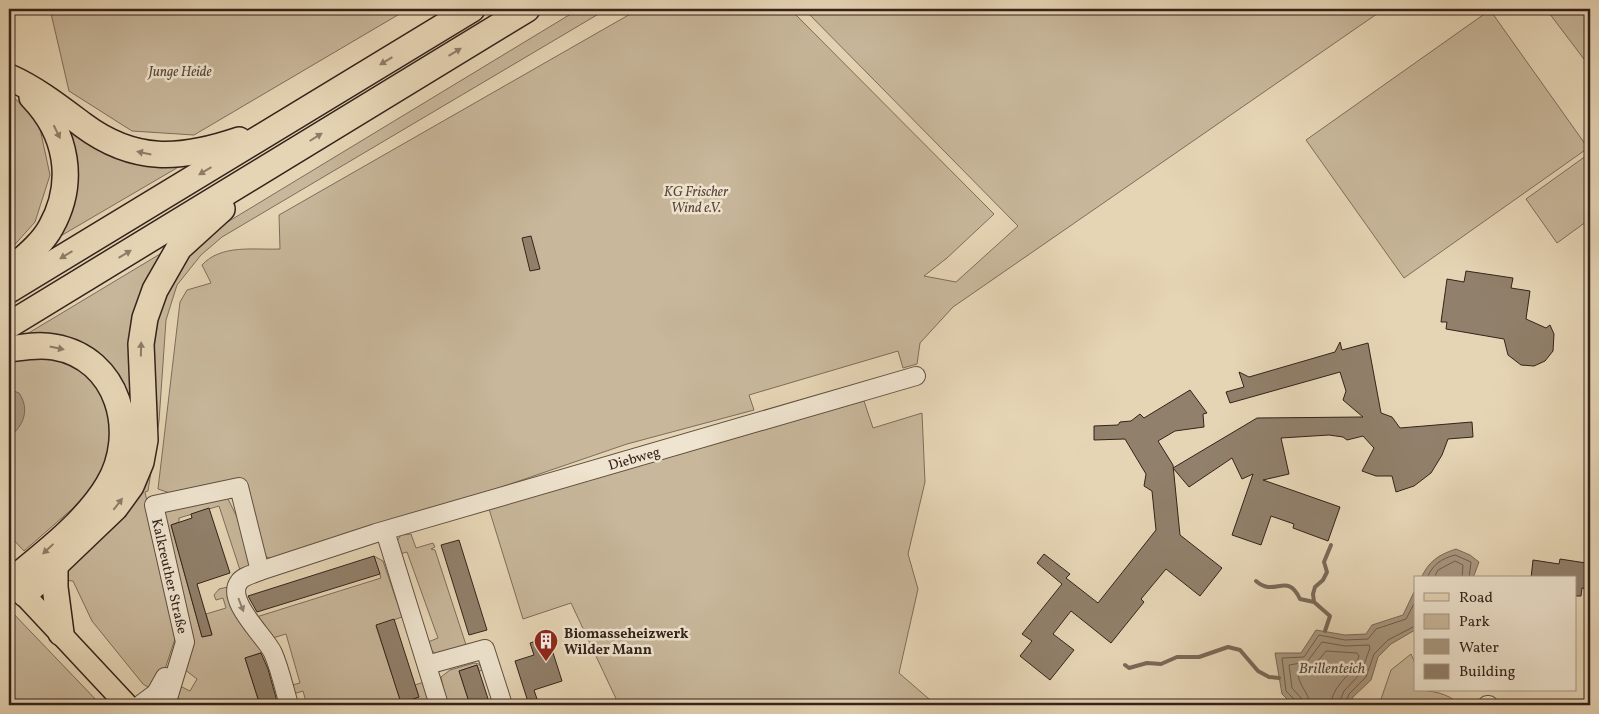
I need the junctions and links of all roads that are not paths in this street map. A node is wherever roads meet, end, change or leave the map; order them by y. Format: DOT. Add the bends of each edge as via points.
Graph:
graph roads {
  1 [pos="472,9"];
  2 [pos="527,9"];
  3 [pos="12,79"];
  4 [pos="276,128"];
  5 [pos="275,163"];
  6 [pos="9,271"];
  7 [pos="9,290"];
  8 [pos="9,325"];
  9 [pos="9,349"];
  10 [pos="916,376"];
  11 [pos="385,531"];
  12 [pos="55,566"];
  13 [pos="260,571"];
  14 [pos="15,584"];
  15 [pos="61,634"];
  16 [pos="185,642"];
  17 [pos="427,665"];
  18 [pos="127,705"];
  19 [pos="140,705"];
  20 [pos="161,705"];
  21 [pos="289,705"];
  22 [pos="439,705"];
  23 [pos="503,705"];
  1 -- 4 [label="highway, one-way"];
  5 -- 2 [label="highway, one-way"];
  4 -- 3 [label="highway, one-way" via="189,153 169,156 148,154 122,148 106,140 52,101"];
  3 -- 6 [label="highway, one-way" via="50,119 62,142 66,170 63,198 51,227 41,242"];
  4 -- 7 [label="highway, one-way"];
  8 -- 5 [label="highway, one-way"];
  12 -- 5 [label="highway, one-way" via="116,508 131,486 141,462 145,440 141,344 145,318 170,261 200,228"];
  9 -- 14 [label="highway, one-way" via="54,346 94,365 117,398 123,429 117,468 98,500"];
  10 -- 11 [label="street, Diebweg" via="885,392"];
  11 -- 13 [label="street"];
  11 -- 17 [label="street"];
  12 -- 14 [label="highway"];
  12 -- 15 [label="highway"];
  13 -- 16 [label="street, Kalkreuther Straße" via="240,487 154,505"];
  13 -- 21 [label="street, one-way" via="239,582 237,594 245,615 272,651"];
  14 -- 15 [label="main road"];
  15 -- 18 [label="main road"];
  16 -- 19 [label="street, Kalkreuther Straße" via="156,693"];
  16 -- 20 [label="street, Kalkreuther Straße" via="169,695"];
  17 -- 22 [label="street"];
  17 -- 23 [label="street" via="485,650"];
}
